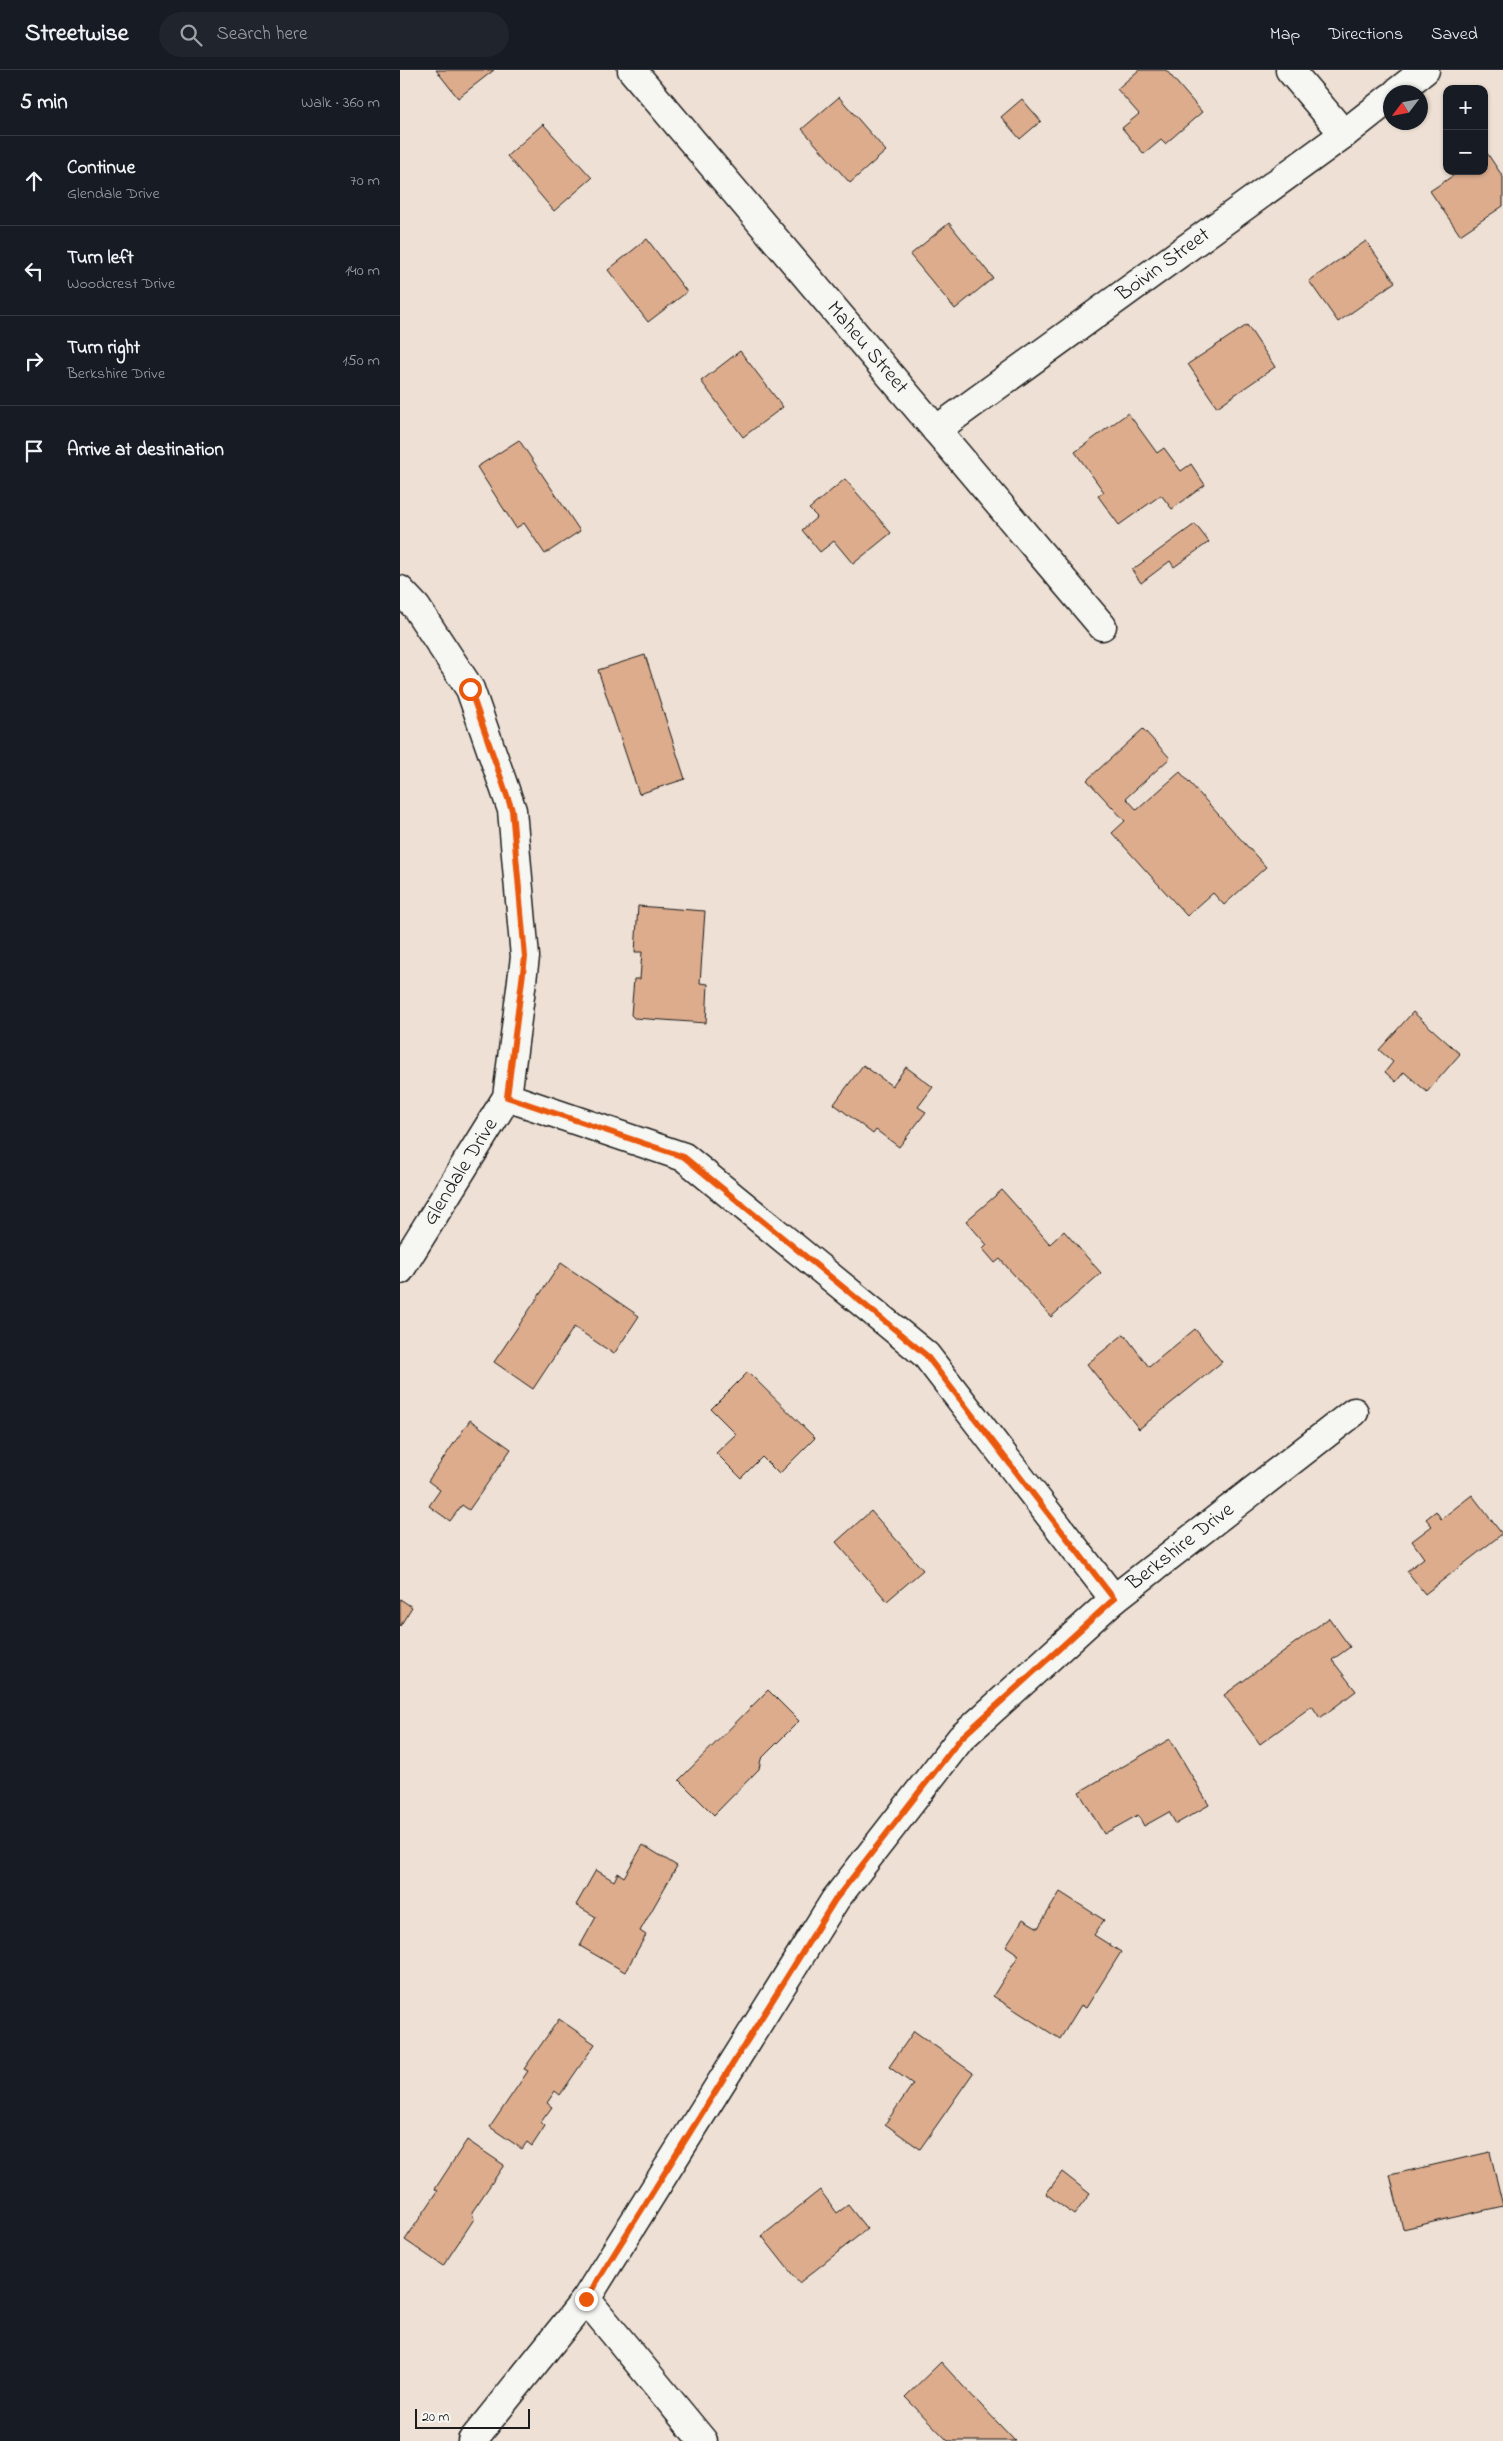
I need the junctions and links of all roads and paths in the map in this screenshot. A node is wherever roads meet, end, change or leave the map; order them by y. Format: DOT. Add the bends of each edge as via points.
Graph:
graph roads {
  1 [pos="632,70"];
  2 [pos="1290,70"];
  3 [pos="1425,70"];
  4 [pos="1406,85"];
  5 [pos="1383,103"];
  6 [pos="1344,134"];
  7 [pos="936,430"];
  8 [pos="400,590"];
  9 [pos="1102,626"];
  10 [pos="507,1097"];
  11 [pos="400,1270"];
  12 [pos="1354,1412"];
  13 [pos="1114,1599"];
  14 [pos="586,2299"];
  15 [pos="472,2441"];
  16 [pos="702,2441"];
  1 -- 7 [label="street, Maheu Street"];
  2 -- 6 [label="street"];
  3 -- 4 [label="street"];
  5 -- 6 [label="street, Boivin Street"];
  6 -- 7 [label="street, Boivin Street"];
  7 -- 9 [label="street, Maheu Street"];
  8 -- 10 [label="street, Glendale Drive" via="416,607 470,689 512,810 525,957"];
  10 -- 11 [label="street, Glendale Drive"];
  10 -- 13 [label="street" via="684,1157 926,1355"];
  12 -- 13 [label="street, Berkshire Drive"];
  13 -- 14 [label="street, Berkshire Drive" via="961,1738 835,1900"];
  14 -- 15 [label="street, Berkshire Drive"];
  14 -- 16 [label="street"];
}
